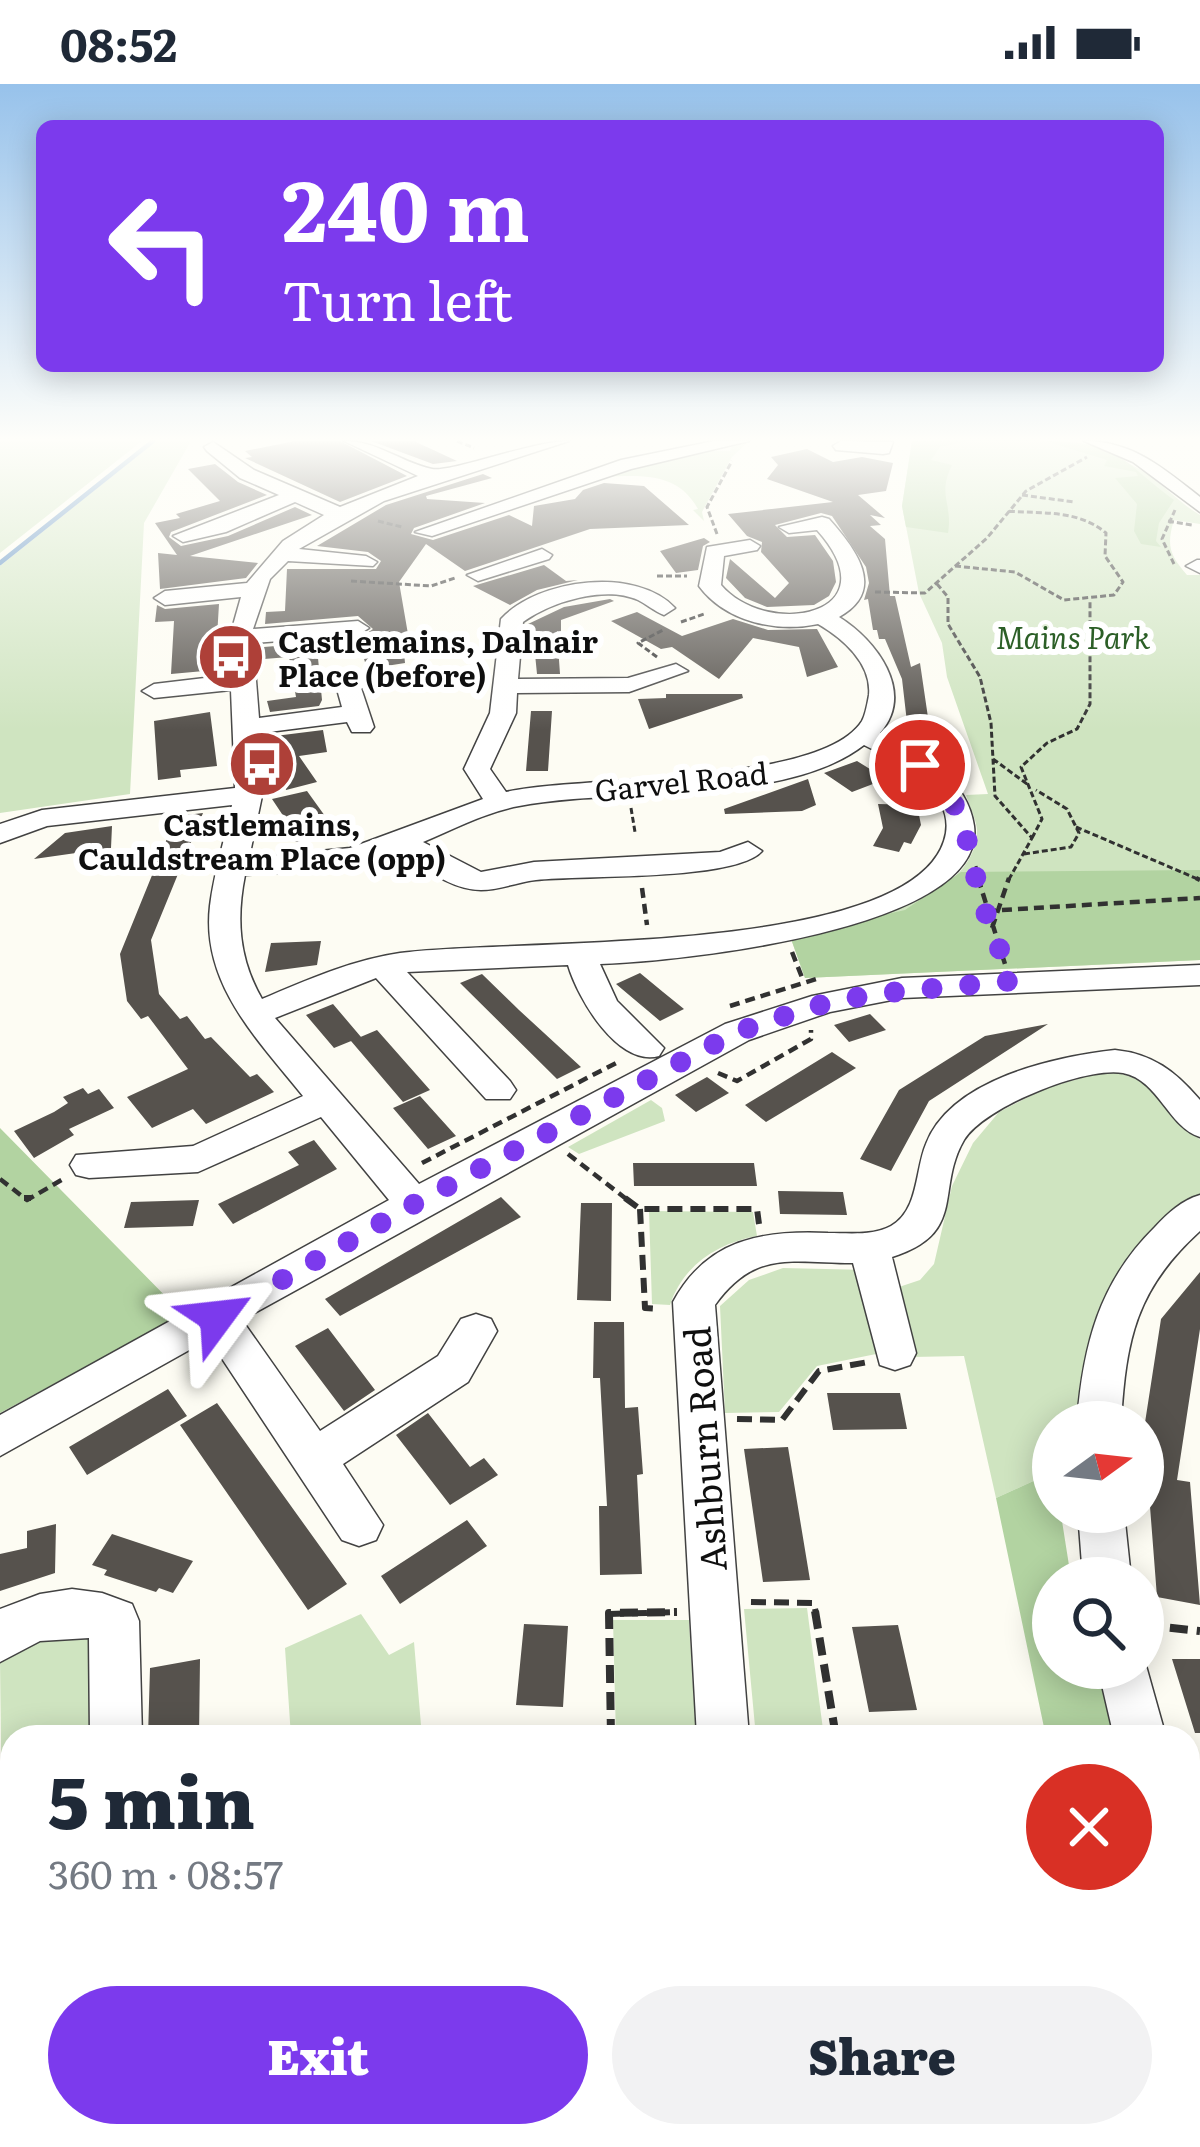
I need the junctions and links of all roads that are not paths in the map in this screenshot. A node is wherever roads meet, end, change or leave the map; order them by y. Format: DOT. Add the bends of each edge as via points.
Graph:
graph roads {
  1 [pos="307,537"];
  2 [pos="835,537"];
  3 [pos="688,546"];
  4 [pos="283,554"];
  5 [pos="542,555"];
  6 [pos="349,584"];
  7 [pos="253,590"];
  8 [pos="165,598"];
  9 [pos="548,598"];
  10 [pos="664,608"];
  11 [pos="822,616"];
  12 [pos="358,628"];
  13 [pos="242,637"];
  14 [pos="676,671"];
  15 [pos="390,677"];
  16 [pos="246,681"];
  17 [pos="508,686"];
  18 [pos="154,691"];
  19 [pos="250,727"];
  20 [pos="864,735"];
  21 [pos="248,795"];
  22 [pos="499,803"];
  23 [pos="0,834"];
  24 [pos="400,840"];
  25 [pos="748,851"];
  26 [pos="231,868"];
  27 [pos="582,956"];
  28 [pos="383,966"];
  29 [pos="1200,975"];
  30 [pos="254,1014"];
  31 [pos="647,1048"];
  32 [pos="498,1090"];
  33 [pos="324,1101"];
  34 [pos="1200,1124"];
  35 [pos="88,1165"];
  36 [pos="414,1204"];
  37 [pos="1200,1209"];
  38 [pos="870,1250"];
  39 [pos="217,1317"];
  40 [pos="476,1331"];
  41 [pos="895,1353"];
  42 [pos="1100,1401"];
  43 [pos="0,1437"];
  44 [pos="314,1459"];
  45 [pos="359,1525"];
  46 [pos="0,1638"];
  47 [pos="1128,1689"];
  48 [pos="116,1725"];
  49 [pos="722,1725"];
  50 [pos="1137,1725"];
  1 -- 4 [label="street"];
  2 -- 11 [label="street" via="848,550 853,592"];
  3 -- 11 [label="street" via="731,548 710,577 712,593 727,606 774,619"];
  4 -- 6 [label="street" via="371,557"];
  4 -- 7 [label="street"];
  5 -- 9 [label="street" via="487,572"];
  7 -- 8 [label="street"];
  7 -- 13 [label="street"];
  9 -- 10 [label="street" via="648,584"];
  9 -- 17 [label="street" via="512,619"];
  11 -- 20 [label="street" via="851,633 873,666 882,699"];
  12 -- 13 [label="street"];
  13 -- 16 [label="street"];
  14 -- 17 [label="street" via="629,685"];
  15 -- 19 [label="street" via="347,682 356,713"];
  16 -- 18 [label="street"];
  16 -- 19 [label="street"];
  17 -- 22 [label="street" via="477,769"];
  19 -- 21 [label="street"];
  20 -- 22 [label="street, Garvel Road" via="838,752 745,778"];
  20 -- 27 [label="street" via="945,785 961,834 943,873 911,893 784,931"];
  21 -- 23 [label="street" via="42,818"];
  21 -- 26 [label="street"];
  22 -- 24 [label="street, Garvel Road"];
  24 -- 25 [label="street" via="459,876 482,880 724,860"];
  24 -- 26 [label="street, Garvel Road" via="332,860"];
  26 -- 30 [label="street" via="223,952"];
  27 -- 28 [label="street"];
  27 -- 31 [label="street" via="591,992"];
  28 -- 30 [label="street"];
  28 -- 32 [label="street"];
  29 -- 36 [label="street" via="807,993"];
  30 -- 33 [label="street"];
  33 -- 35 [label="street" via="198,1159"];
  33 -- 36 [label="street"];
  34 -- 38 [label="street" via="1157,1076 1130,1062 1093,1063 1004,1092 950,1130 928,1205 908,1236"];
  36 -- 39 [label="street"];
  37 -- 42 [label="street" via="1152,1249 1120,1301"];
  38 -- 41 [label="street"];
  38 -- 49 [label="street, Ashburn Road" via="762,1250 728,1261 694,1302"];
  39 -- 43 [label="street"];
  39 -- 44 [label="street"];
  40 -- 44 [label="street" via="453,1369"];
  44 -- 45 [label="street"];
  46 -- 48 [label="street" via="91,1609 114,1621"];
  47 -- 50 [label="street"];
}
